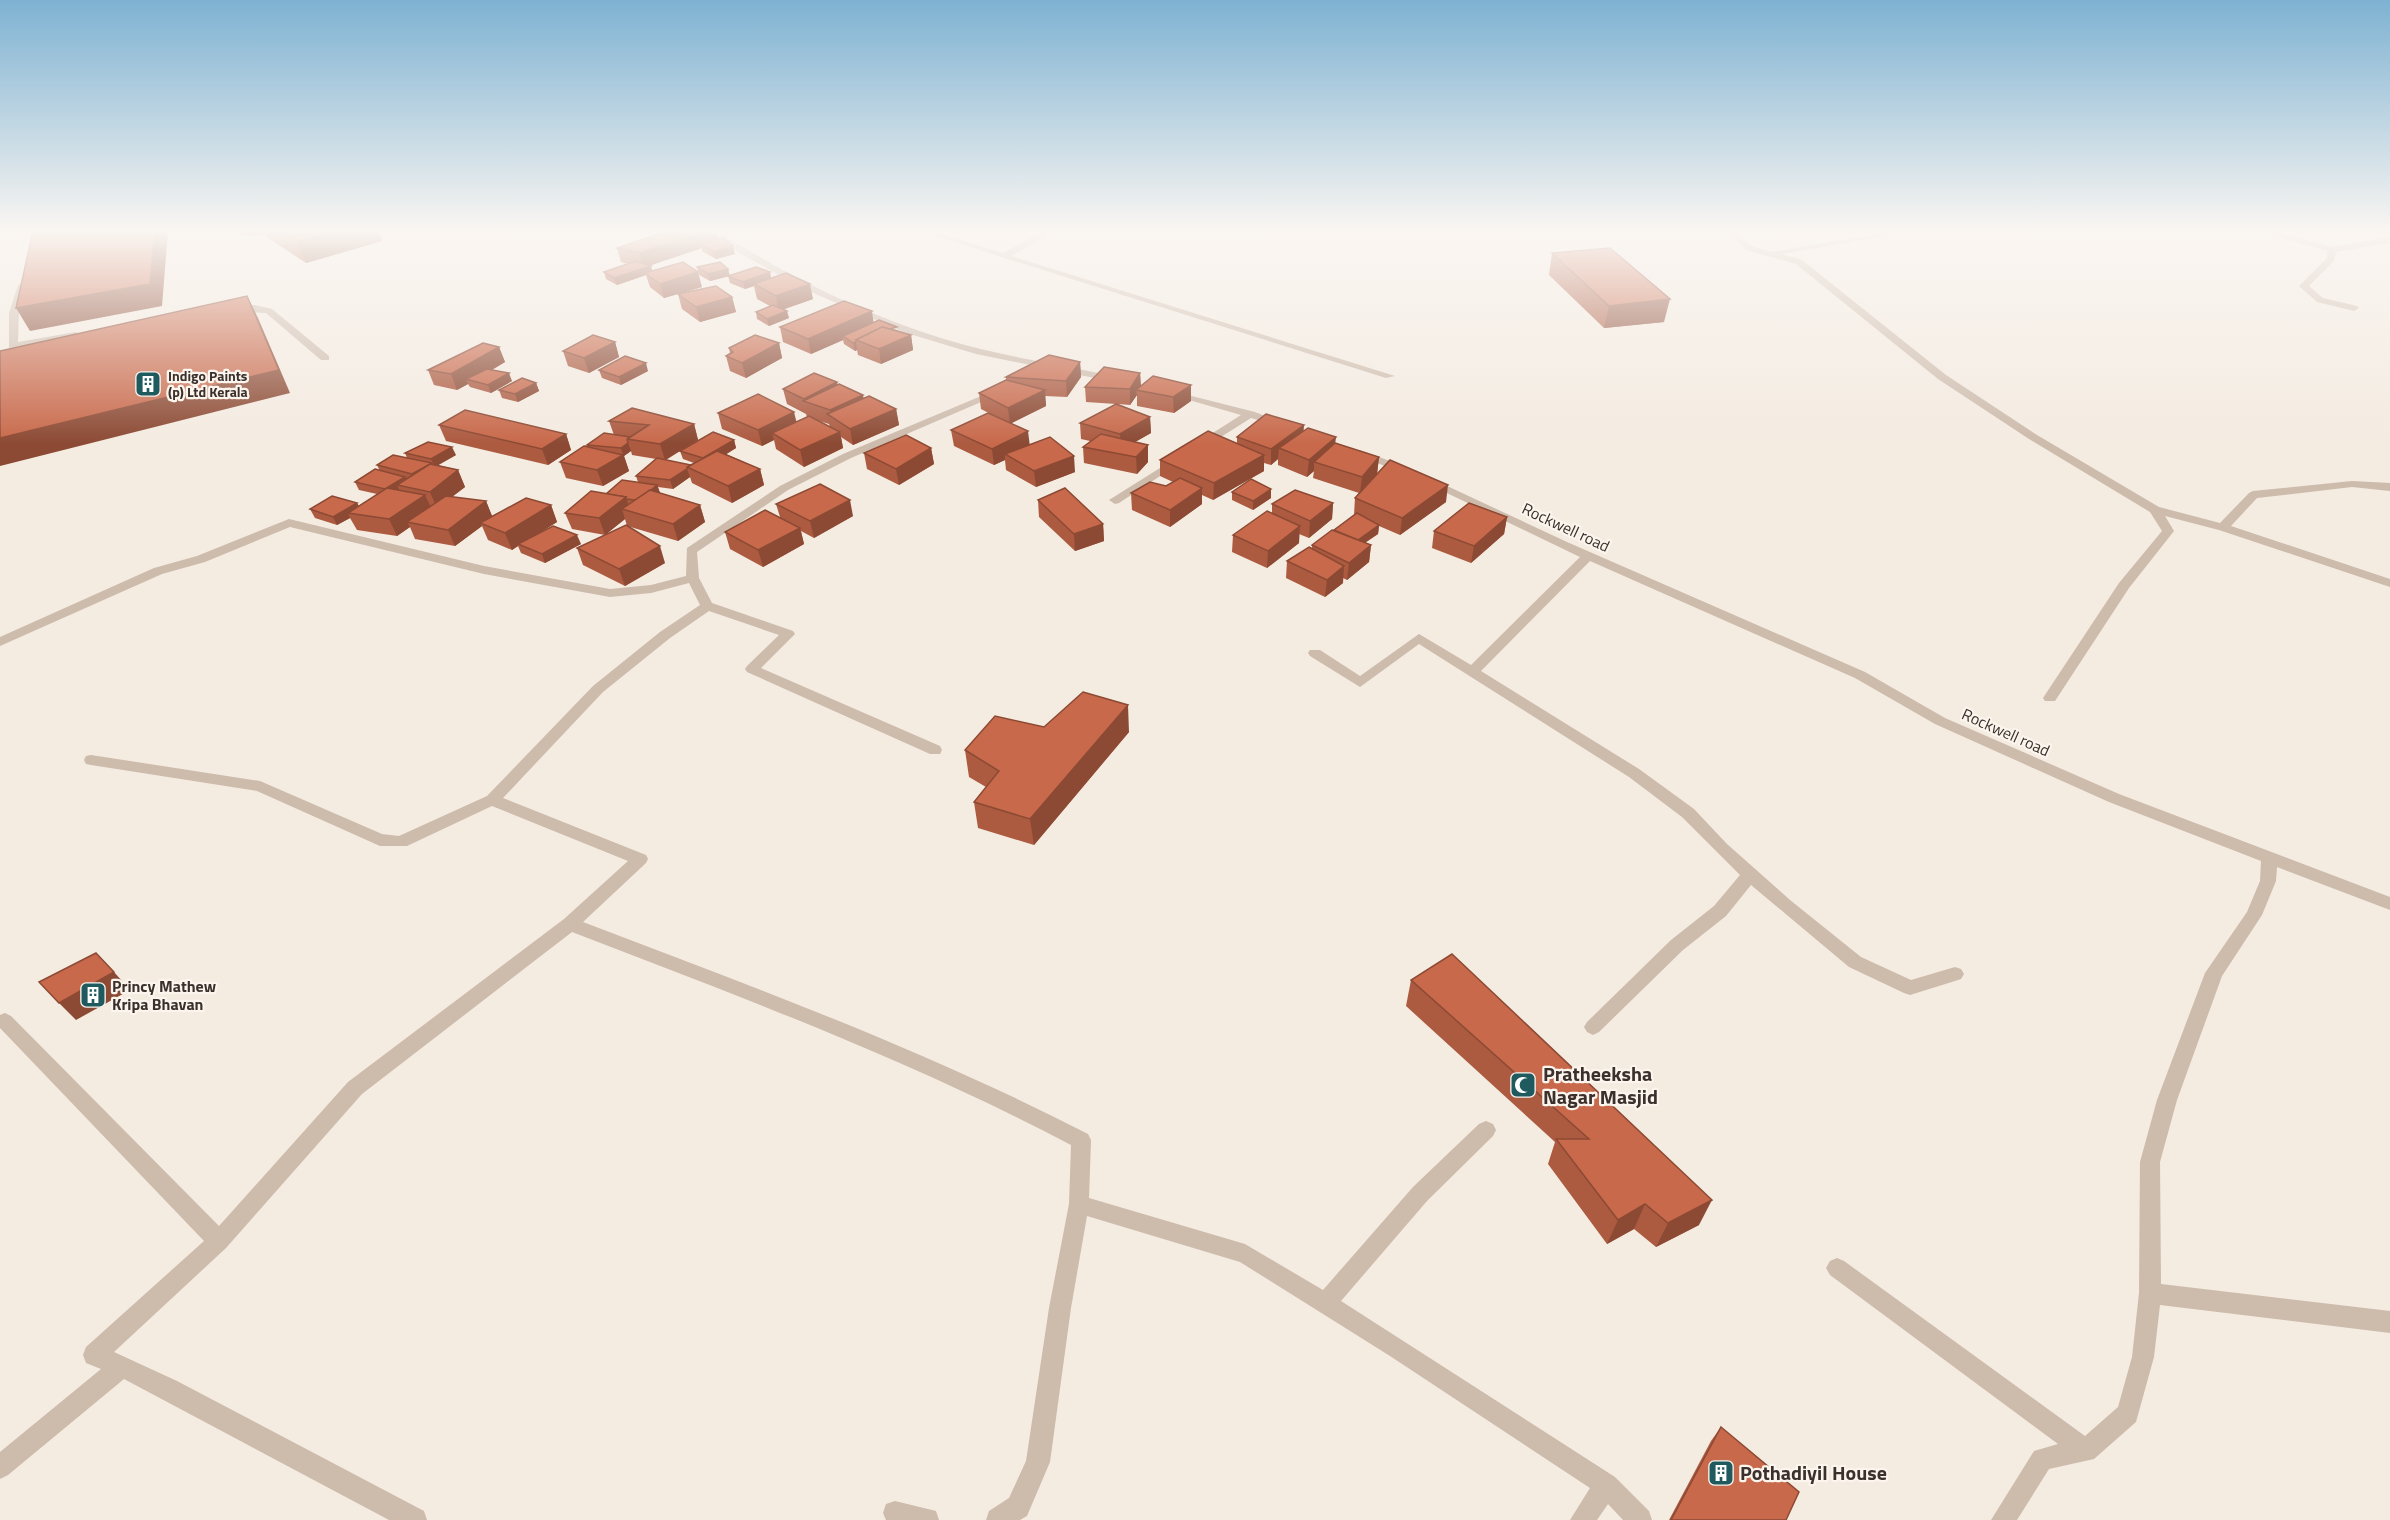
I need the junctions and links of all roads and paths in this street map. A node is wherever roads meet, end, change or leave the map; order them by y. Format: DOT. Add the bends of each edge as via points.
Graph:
graph roads {
  1 [pos="18,302"];
  2 [pos="841,302"];
  3 [pos="1152,302"];
  4 [pos="1848,302"];
  5 [pos="2328,302"];
  6 [pos="2354,308"];
  7 [pos="225,310"];
  8 [pos="84,334"];
  9 [pos="325,358"];
  10 [pos="1051,366"];
  11 [pos="1390,376"];
  12 [pos="1130,383"];
  13 [pos="1163,390"];
  14 [pos="1251,414"];
  15 [pos="1292,428"];
  16 [pos="1348,448"];
  17 [pos="2390,487"];
  18 [pos="1115,500"];
  19 [pos="2155,510"];
  20 [pos="2223,526"];
  21 [pos="1588,556"];
  22 [pos="693,578"];
  23 [pos="2390,583"];
  24 [pos="707,606"];
  25 [pos="0,642"];
  26 [pos="1315,654"];
  27 [pos="1473,671"];
  28 [pos="2050,698"];
  29 [pos="935,750"];
  30 [pos="91,760"];
  31 [pos="492,800"];
  32 [pos="2269,858"];
  33 [pos="1750,875"];
  34 [pos="2390,904"];
  35 [pos="570,924"];
  36 [pos="1955,974"];
  37 [pos="5,1021"];
  38 [pos="1593,1027"];
  39 [pos="1486,1130"];
  40 [pos="1079,1204"];
  41 [pos="219,1241"];
  42 [pos="1837,1268"];
  43 [pos="2150,1293"];
  44 [pos="1326,1302"];
  45 [pos="2390,1322"];
  46 [pos="122,1366"];
  47 [pos="2086,1451"];
  48 [pos="0,1467"];
  49 [pos="1607,1485"];
  50 [pos="895,1513"];
  51 [pos="1010,1516"];
  52 [pos="415,1520"];
  53 [pos="927,1520"];
  54 [pos="1582,1520"];
  55 [pos="1640,1520"];
  56 [pos="2004,1520"];
  1 -- 8 [label="street" via="11,349"];
  2 -- 10 [label="street" via="975,351"];
  3 -- 11 [label="street"];
  4 -- 19 [label="street" via="1942,377"];
  5 -- 6 [label="street"];
  7 -- 9 [label="street" via="269,311"];
  10 -- 12 [label="street"];
  10 -- 22 [label="street" via="784,488 691,551"];
  13 -- 14 [label="street"];
  14 -- 15 [label="street"];
  14 -- 18 [label="street"];
  16 -- 21 [label="street, Rockwell road" via="1408,471"];
  17 -- 20 [label="street" via="2352,484 2253,495"];
  19 -- 20 [label="street"];
  19 -- 28 [label="street" via="2168,531 2124,586"];
  20 -- 23 [label="street"];
  21 -- 27 [label="street"];
  21 -- 32 [label="street, Rockwell road" via="1860,675 1940,721 2081,783"];
  22 -- 24 [label="street"];
  22 -- 25 [label="street" via="651,589 610,593 484,570 289,523 201,559 158,571"];
  24 -- 29 [label="street" via="788,634 752,669"];
  24 -- 31 [label="street" via="598,689"];
  26 -- 27 [label="street" via="1360,683 1419,638"];
  27 -- 33 [label="street" via="1634,773 1689,813"];
  30 -- 31 [label="street" via="260,786 380,840 400,842"];
  31 -- 35 [label="street" via="640,859"];
  32 -- 34 [label="street, Rockwell road"];
  32 -- 43 [label="street" via="2268,881 2254,915 2214,973 2150,1161"];
  33 -- 36 [label="street" via="1855,962 1910,988"];
  33 -- 38 [label="street" via="1720,911 1677,945"];
  35 -- 40 [label="street" via="932,1065 1081,1140"];
  35 -- 41 [label="street" via="355,1088"];
  37 -- 41 [label="street"];
  39 -- 44 [label="street" via="1420,1194"];
  40 -- 44 [label="street" via="1245,1254"];
  40 -- 51 [label="street" via="1038,1462"];
  41 -- 46 [label="street" via="93,1355"];
  42 -- 47 [label="street"];
  43 -- 45 [label="street"];
  43 -- 47 [label="street" via="2143,1357 2128,1414"];
  44 -- 49 [label="street"];
  46 -- 48 [label="street"];
  46 -- 52 [label="street"];
  47 -- 56 [label="street" via="2042,1459"];
  49 -- 54 [label="street"];
  49 -- 55 [label="street"];
  50 -- 53 [label="street"];
}
